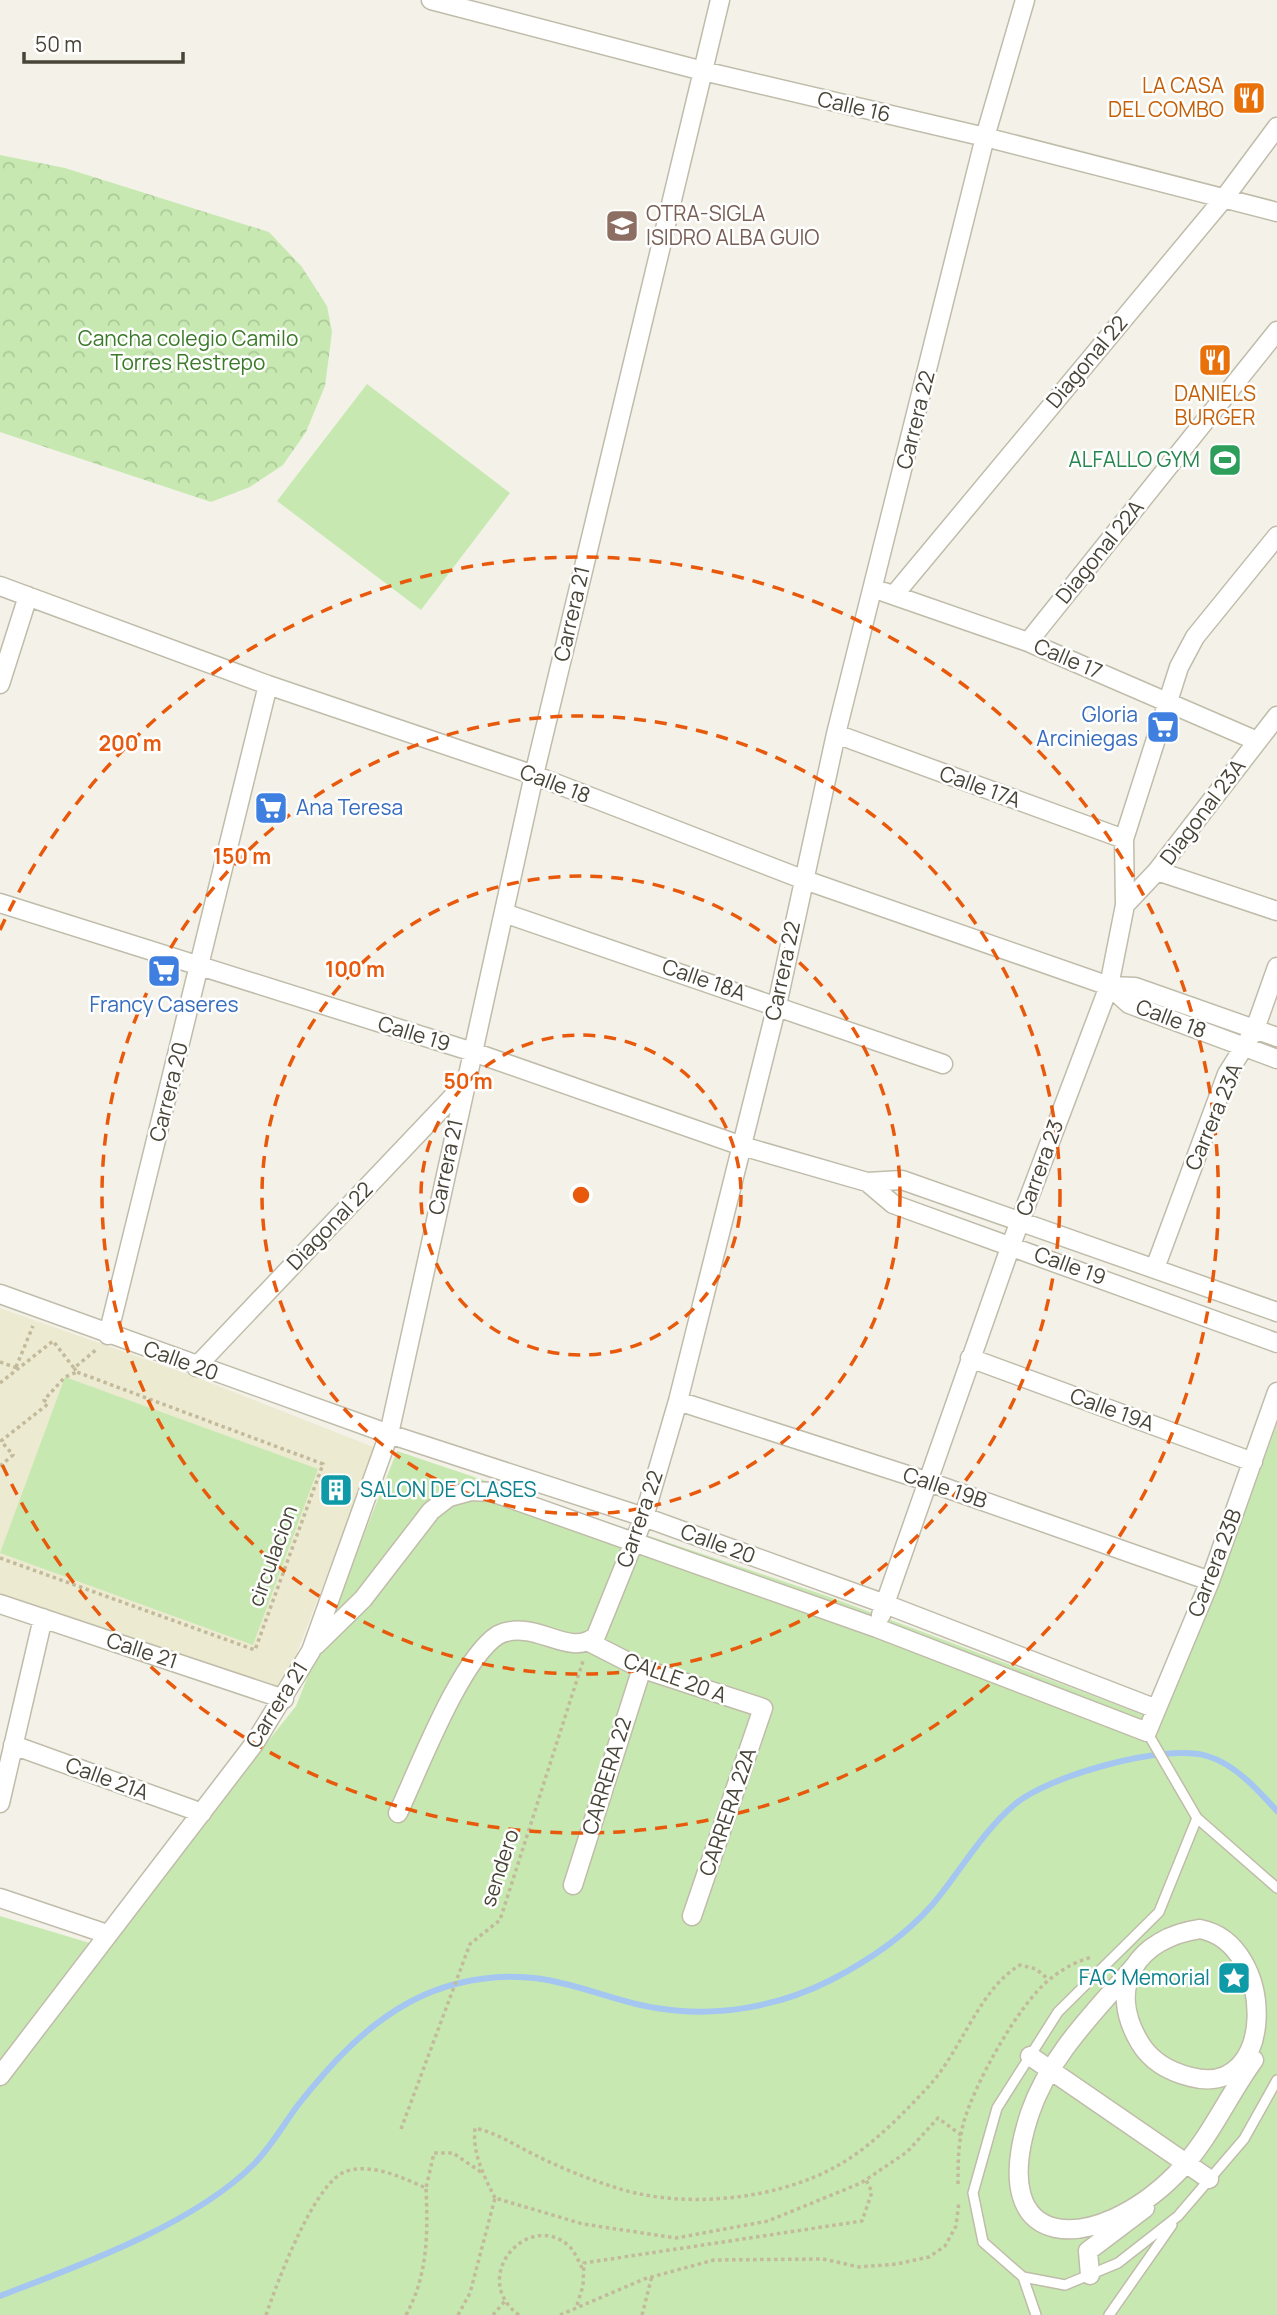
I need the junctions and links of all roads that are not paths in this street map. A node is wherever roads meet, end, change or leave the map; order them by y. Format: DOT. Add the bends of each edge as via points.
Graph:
graph roads {
  1 [pos="431,0"];
  2 [pos="720,0"];
  3 [pos="1025,0"];
  4 [pos="702,71"];
  5 [pos="1277,127"];
  6 [pos="985,137"];
  7 [pos="1225,197"];
  8 [pos="1277,212"];
  9 [pos="1277,331"];
  10 [pos="1277,536"];
  11 [pos="0,586"];
  12 [pos="874,589"];
  13 [pos="894,595"];
  14 [pos="29,596"];
  15 [pos="1028,642"];
  16 [pos="0,684"];
  17 [pos="268,685"];
  18 [pos="1167,700"];
  19 [pos="1277,716"];
  20 [pos="836,734"];
  21 [pos="1257,741"];
  22 [pos="534,775"];
  23 [pos="1124,839"];
  24 [pos="1157,871"];
  25 [pos="802,879"];
  26 [pos="0,902"];
  27 [pos="1125,905"];
  28 [pos="1277,911"];
  29 [pos="504,913"];
  30 [pos="201,967"];
  31 [pos="1277,967"];
  32 [pos="1109,986"];
  33 [pos="777,1005"];
  34 [pos="1255,1029"];
  35 [pos="1277,1037"];
  36 [pos="1245,1047"];
  37 [pos="473,1052"];
  38 [pos="1277,1059"];
  39 [pos="943,1063"];
  40 [pos="464,1085"];
  41 [pos="742,1146"];
  42 [pos="867,1182"];
  43 [pos="1020,1222"];
  44 [pos="1011,1245"];
  45 [pos="1155,1268"];
  46 [pos="0,1294"];
  47 [pos="1277,1312"];
  48 [pos="102,1342"];
  49 [pos="1277,1343"];
  50 [pos="970,1358"];
  51 [pos="196,1367"];
  52 [pos="1277,1392"];
  53 [pos="678,1401"];
  54 [pos="388,1434"];
  55 [pos="1253,1462"];
  56 [pos="926,1481"];
  57 [pos="644,1517"];
  58 [pos="635,1542"];
  59 [pos="1210,1581"];
  60 [pos="0,1604"];
  61 [pos="885,1604"];
  62 [pos="43,1618"];
  63 [pos="877,1628"];
  64 [pos="589,1642"];
  65 [pos="311,1651"];
  66 [pos="642,1668"];
  67 [pos="284,1699"];
  68 [pos="1154,1708"];
  69 [pos="763,1709"];
  70 [pos="1147,1732"];
  71 [pos="13,1745"];
  72 [pos="0,1803"];
  73 [pos="202,1813"];
  74 [pos="398,1813"];
  75 [pos="1197,1818"];
  76 [pos="573,1885"];
  77 [pos="1277,1888"];
  78 [pos="0,1898"];
  79 [pos="692,1916"];
  80 [pos="107,1934"];
  81 [pos="1136,1963"];
  82 [pos="1273,1997"];
  83 [pos="1273,2028"];
  84 [pos="1030,2056"];
  85 [pos="1254,2060"];
  86 [pos="1050,2071"];
  87 [pos="0,2076"];
  88 [pos="1277,2080"];
  89 [pos="1181,2169"];
  90 [pos="1209,2179"];
  91 [pos="1178,2216"];
  92 [pos="1090,2275"];
  93 [pos="1023,2277"];
  94 [pos="1036,2315"];
  95 [pos="1109,2315"];
  1 -- 4 [label="street, Calle 16"];
  2 -- 4 [label="street, Carrera 21"];
  3 -- 6 [label="street, Carrera 22"];
  4 -- 6 [label="street, Calle 16"];
  4 -- 22 [label="street, Carrera 21"];
  5 -- 7 [label="street, Diagonal 22"];
  6 -- 7 [label="street, Calle 16"];
  6 -- 12 [label="street, Carrera 22"];
  7 -- 8 [label="street, Calle 16"];
  7 -- 13 [label="street, Diagonal 22"];
  9 -- 15 [label="street, Diagonal 22A"];
  10 -- 18 [label="street, Carrera 23" via="1195,637"];
  11 -- 14 [label="street, Calle 18"];
  12 -- 13 [label="street, Calle 17"];
  12 -- 20 [label="street, Carrera 22"];
  13 -- 15 [label="street, Calle 17"];
  14 -- 16 [label="street"];
  14 -- 17 [label="street, Calle 18"];
  15 -- 18 [label="street, Calle 17"];
  17 -- 22 [label="street, Calle 18"];
  17 -- 30 [label="street, Carrera 20"];
  18 -- 21 [label="street, Calle 17"];
  18 -- 23 [label="street, Carrera 23"];
  19 -- 21 [label="street, Diagonal 23A"];
  20 -- 23 [label="street, Calle 17A"];
  20 -- 25 [label="street, Carrera 22"];
  21 -- 24 [label="street, Diagonal 23A"];
  22 -- 25 [label="street, Calle 18"];
  22 -- 29 [label="street, Carrera 21"];
  23 -- 27 [label="street, Carrera 23"];
  24 -- 27 [label="street, Diagonal 23A"];
  24 -- 28 [label="street"];
  25 -- 32 [label="street, Calle 18"];
  25 -- 33 [label="street, Carrera 22"];
  26 -- 30 [label="street, Calle 19"];
  27 -- 32 [label="street, Carrera 23"];
  29 -- 33 [label="street, Calle 18A"];
  29 -- 37 [label="street, Carrera 21"];
  30 -- 37 [label="street, Calle 19"];
  30 -- 48 [label="street, Carrera 20"];
  31 -- 34 [label="street, Carrera 23A"];
  32 -- 34 [label="street, Calle 18" via="1135,987"];
  32 -- 36 [label="street, Calle 18" via="1129,1004"];
  32 -- 43 [label="street, Carrera 23"];
  33 -- 39 [label="street, Calle 18A"];
  33 -- 41 [label="street, Carrera 22"];
  34 -- 35 [label="street, Calle 18"];
  34 -- 36 [label="street, Carrera 23A"];
  36 -- 38 [label="street, Calle 18"];
  36 -- 45 [label="street, Carrera 23A" via="1227,1074"];
  37 -- 40 [label="street, Carrera 21"];
  37 -- 41 [label="street, Calle 19"];
  40 -- 51 [label="street, Diagonal 22"];
  40 -- 54 [label="street, Carrera 21"];
  41 -- 42 [label="street, Calle 19"];
  41 -- 53 [label="street, Carrera 22"];
  42 -- 43 [label="street, Calle 19" via="902,1180"];
  42 -- 44 [label="street, Calle 19" via="893,1204"];
  43 -- 44 [label="street, Carrera 23"];
  43 -- 45 [label="street, Calle 19"];
  44 -- 49 [label="street, Calle 19"];
  44 -- 50 [label="street, Carrera 23"];
  45 -- 47 [label="street, Calle 19"];
  46 -- 48 [label="street, Calle 20"];
  48 -- 51 [label="street, Calle 20"];
  50 -- 55 [label="street, Calle 19A"];
  50 -- 56 [label="street, Carrera 23"];
  51 -- 54 [label="street, Calle 20"];
  52 -- 55 [label="street, Carrera 23B"];
  53 -- 56 [label="street, Calle 19B"];
  53 -- 57 [label="street, Carrera 22"];
  54 -- 57 [label="street, Calle 20"];
  54 -- 65 [label="street, Carrera 21"];
  55 -- 59 [label="street, Carrera 23B"];
  56 -- 59 [label="street, Calle 19B"];
  56 -- 61 [label="street, Carrera 23"];
  57 -- 58 [label="street, Carrera 22"];
  57 -- 61 [label="street, Calle 20"];
  58 -- 63 [label="street"];
  58 -- 64 [label="street, Carrera 22" via="596,1636"];
  58 -- 65 [label="street" via="492,1492 449,1497 432,1511 363,1599"];
  59 -- 68 [label="street, Carrera 23B"];
  60 -- 62 [label="street, Calle 21"];
  61 -- 63 [label="street, Carrera 23"];
  61 -- 68 [label="street, Calle 20"];
  62 -- 67 [label="street, Calle 21"];
  62 -- 71 [label="street"];
  63 -- 70 [label="street"];
  64 -- 66 [label="street, CALLE 20 A"];
  64 -- 74 [label="street" via="579,1645 527,1631 499,1635 472,1664 455,1693"];
  65 -- 67 [label="street, Carrera 21"];
  66 -- 69 [label="street, CALLE 20 A"];
  66 -- 76 [label="street, CARRERA 22"];
  67 -- 73 [label="street, Carrera 21"];
  68 -- 70 [label="street, Carrera 23B"];
  69 -- 79 [label="street, CARRERA 22A"];
  70 -- 75 [label="lane"];
  71 -- 72 [label="street"];
  71 -- 73 [label="street, Calle 21A"];
  73 -- 80 [label="street, Carrera 21"];
  75 -- 77 [label="lane"];
  75 -- 84 [label="lane" via="1159,1912 1058,2012"];
  78 -- 80 [label="street"];
  80 -- 87 [label="street, Carrera 21"];
  81 -- 82 [label="street" via="1169,1936 1200,1929 1215,1931 1240,1945 1260,1965"];
  81 -- 85 [label="street" via="1126,1987 1126,2009 1133,2031 1152,2058 1185,2076 1209,2080 1230,2076"];
  81 -- 86 [label="street"];
  83 -- 85 [label="street" via="1269,2042"];
  84 -- 86 [label="street"];
  84 -- 93 [label="lane" via="997,2108 973,2193 983,2242"];
  85 -- 89 [label="street"];
  86 -- 89 [label="street"];
  86 -- 89 [label="street" via="1031,2110 1021,2151 1023,2200 1040,2223 1058,2231 1094,2225 1139,2203"];
  88 -- 90 [label="lane" via="1244,2139"];
  89 -- 90 [label="street"];
  89 -- 92 [label="street" via="1141,2212 1088,2251"];
  90 -- 91 [label="lane"];
  91 -- 92 [label="lane" via="1118,2263"];
  91 -- 95 [label="lane"];
  92 -- 93 [label="lane" via="1065,2285"];
  93 -- 94 [label="lane"];
}
